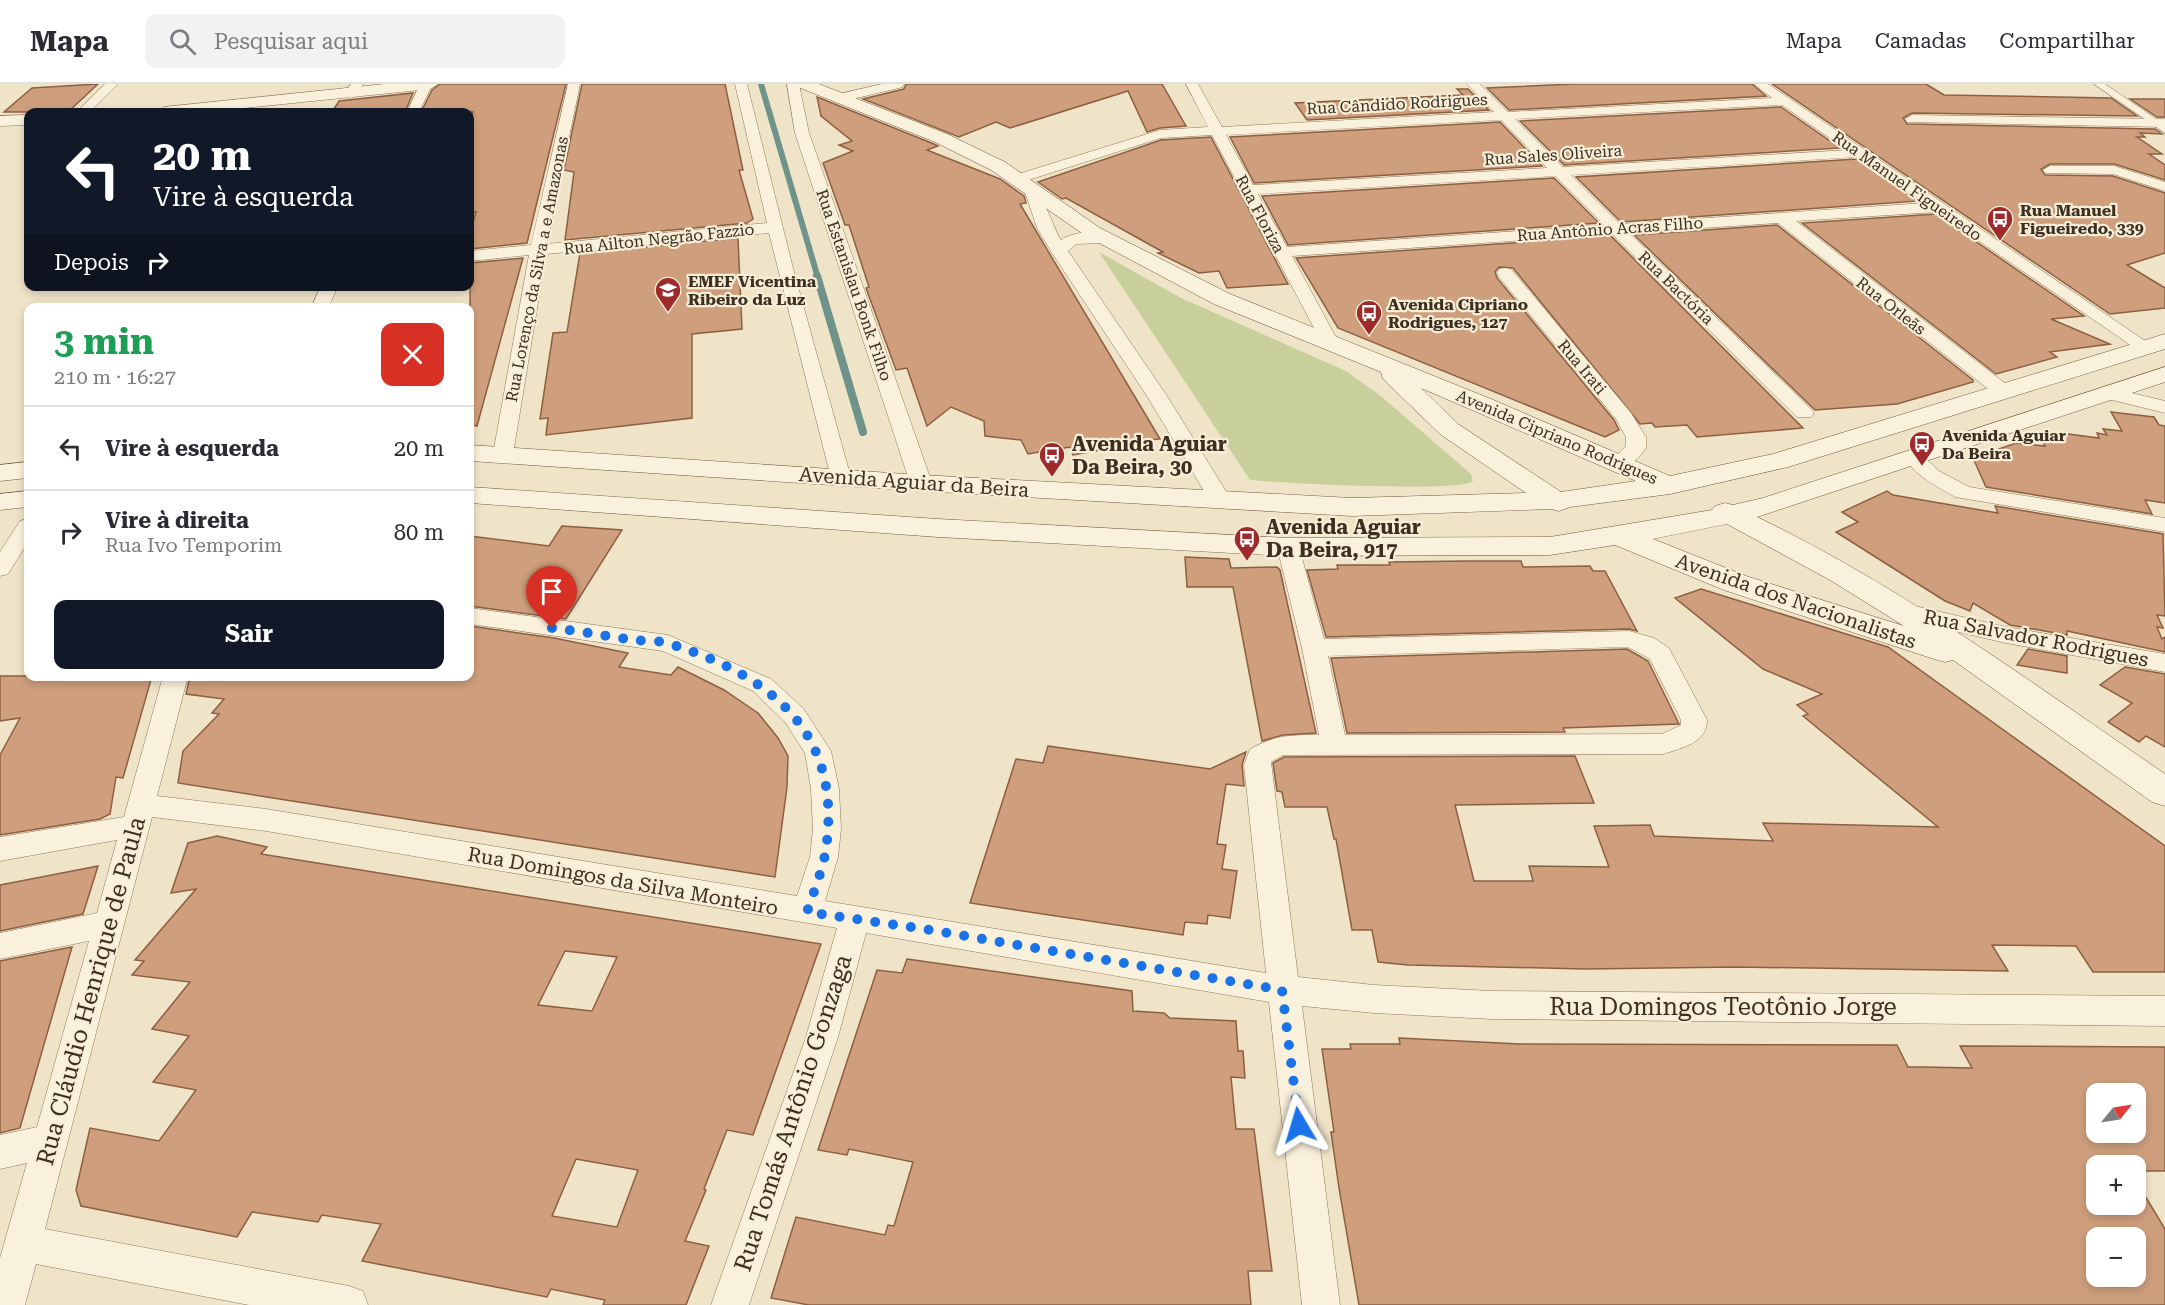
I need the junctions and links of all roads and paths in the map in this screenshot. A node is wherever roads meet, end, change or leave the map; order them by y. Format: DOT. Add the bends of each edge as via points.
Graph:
graph roads {
  1 [pos="112,84"];
  2 [pos="428,84"];
  3 [pos="574,84"];
  4 [pos="741,84"];
  5 [pos="793,84"];
  6 [pos="804,84"];
  7 [pos="898,84"];
  8 [pos="1192,84"];
  9 [pos="1475,84"];
  10 [pos="1760,84"];
  11 [pos="2099,84"];
  12 [pos="354,89"];
  13 [pos="840,98"];
  14 [pos="1785,102"];
  15 [pos="87,108"];
  16 [pos="197,108"];
  17 [pos="415,108"];
  18 [pos="1506,117"];
  19 [pos="1912,119"];
  20 [pos="24,120"];
  21 [pos="0,121"];
  22 [pos="2161,125"];
  23 [pos="1215,131"];
  24 [pos="1861,153"];
  25 [pos="2050,170"];
  26 [pos="1561,172"];
  27 [pos="1024,184"];
  28 [pos="2159,185"];
  29 [pos="1247,190"];
  30 [pos="1939,207"];
  31 [pos="1780,217"];
  32 [pos="777,227"];
  33 [pos="1616,228"];
  34 [pos="1104,238"];
  35 [pos="538,250"];
  36 [pos="1280,252"];
  37 [pos="1060,253"];
  38 [pos="474,256"];
  39 [pos="1504,273"];
  40 [pos="1330,343"];
  41 [pos="2155,344"];
  42 [pos="1380,362"];
  43 [pos="2165,374"];
  44 [pos="2004,392"];
  45 [pos="2107,393"];
  46 [pos="2165,407"];
  47 [pos="1804,412"];
  48 [pos="1584,447"];
  49 [pos="474,453"];
  50 [pos="503,454"];
  51 [pos="1915,459"];
  52 [pos="1492,460"];
  53 [pos="1619,463"];
  54 [pos="24,470"];
  55 [pos="0,473"];
  56 [pos="474,477"];
  57 [pos="841,478"];
  58 [pos="921,483"];
  59 [pos="1668,485"];
  60 [pos="474,495"];
  61 [pos="24,500"];
  62 [pos="1221,501"];
  63 [pos="1554,501"];
  64 [pos="0,502"];
  65 [pos="1733,515"];
  66 [pos="2165,525"];
  67 [pos="24,532"];
  68 [pos="1618,536"];
  69 [pos="1782,540"];
  70 [pos="1288,546"];
  71 [pos="0,569"];
  72 [pos="1735,583"];
  73 [pos="1906,612"];
  74 [pos="474,617"];
  75 [pos="1314,648"];
  76 [pos="1975,661"];
  77 [pos="2165,663"];
  78 [pos="175,681"];
  79 [pos="1334,745"];
  80 [pos="2165,792"];
  81 [pos="139,815"];
  82 [pos="0,849"];
  83 [pos="807,912"];
  84 [pos="855,920"];
  85 [pos="109,924"];
  86 [pos="0,946"];
  87 [pos="1282,990"];
  88 [pos="2165,1011"];
  89 [pos="50,1141"];
  90 [pos="0,1152"];
  91 [pos="22,1244"];
  92 [pos="6,1305"];
  93 [pos="349,1305"];
  94 [pos="730,1305"];
  95 [pos="1321,1305"];
  1 -- 15 [label="street"];
  2 -- 12 [label="street"];
  2 -- 17 [label="street"];
  3 -- 35 [label="street, Rua Lorenço da Silva a e Amazonas"];
  4 -- 32 [label="street"];
  5 -- 58 [label="street, Rua Estanislau Bonk Filho" via="802,133"];
  6 -- 13 [label="main road, Avenida Cipriano Rodrigues"];
  7 -- 13 [label="street"];
  8 -- 23 [label="street, Rua Floriza"];
  9 -- 18 [label="street, Rua Bactória"];
  10 -- 14 [label="street, Rua Manuel Figueiredo"];
  11 -- 22 [label="street"];
  12 -- 16 [label="street"];
  13 -- 27 [label="main road, Avenida Cipriano Rodrigues" via="941,138"];
  14 -- 18 [label="street, Rua Cândido Rodrigues"];
  14 -- 24 [label="street, Rua Manuel Figueiredo"];
  18 -- 23 [label="street, Rua Cândido Rodrigues"];
  18 -- 26 [label="street, Rua Bactória"];
  19 -- 22 [label="street"];
  20 -- 21 [label="street"];
  23 -- 27 [label="street, Rua Cândido Rodrigues" via="1147,137"];
  23 -- 29 [label="street, Rua Floriza"];
  24 -- 26 [label="street, Rua Sales Oliveira"];
  24 -- 30 [label="street, Rua Manuel Figueiredo"];
  25 -- 28 [label="street" via="2114,170"];
  26 -- 29 [label="street, Rua Sales Oliveira"];
  26 -- 33 [label="street, Rua Bactória"];
  27 -- 34 [label="main road, Avenida Cipriano Rodrigues"];
  27 -- 37 [label="street"];
  29 -- 36 [label="street, Rua Floriza"];
  30 -- 31 [label="street, Rua Antônio Acras Filho"];
  30 -- 41 [label="street, Rua Manuel Figueiredo"];
  31 -- 33 [label="street, Rua Antônio Acras Filho"];
  31 -- 44 [label="street, Rua Orleãs"];
  32 -- 35 [label="street, Rua Ailton Negrão Fazzio"];
  32 -- 57 [label="street"];
  33 -- 36 [label="street, Rua Antônio Acras Filho"];
  33 -- 47 [label="street, Rua Bactória"];
  34 -- 37 [label="street" via="1072,239"];
  34 -- 40 [label="main road, Avenida Cipriano Rodrigues" via="1218,297"];
  35 -- 38 [label="street, Rua Ailton Negrão Fazzio"];
  35 -- 50 [label="street, Rua Lorenço da Silva a e Amazonas"];
  36 -- 40 [label="street, Rua Floriza"];
  37 -- 62 [label="street" via="1157,396"];
  39 -- 53 [label="street, Rua Irati" via="1624,417 1636,437 1636,448"];
  40 -- 42 [label="main road, Avenida Cipriano Rodrigues"];
  41 -- 44 [label="main road, Avenida Aguiar da Beira"];
  42 -- 48 [label="main road, Avenida Cipriano Rodrigues"];
  42 -- 52 [label="main road, Avenida Cipriano Rodrigues" via="1449,429"];
  43 -- 45 [label="main road"];
  44 -- 59 [label="main road, Avenida Aguiar da Beira" via="1789,459"];
  45 -- 46 [label="street"];
  45 -- 51 [label="main road"];
  48 -- 52 [label="main road" via="1518,438 1506,442"];
  48 -- 53 [label="main road, Avenida Cipriano Rodrigues"];
  49 -- 50 [label="main road, Avenida Aguiar da Beira"];
  50 -- 56 [label="main road" via="485,473"];
  50 -- 57 [label="main road, Avenida Aguiar da Beira"];
  51 -- 65 [label="main road"];
  51 -- 66 [label="street" via="1932,475 1963,492"];
  52 -- 63 [label="main road, Avenida Cipriano Rodrigues"];
  53 -- 59 [label="main road, Avenida Cipriano Rodrigues"];
  54 -- 55 [label="main road"];
  57 -- 58 [label="main road, Avenida Aguiar da Beira"];
  58 -- 62 [label="main road, Avenida Aguiar da Beira"];
  59 -- 63 [label="main road, Avenida Aguiar da Beira"];
  59 -- 65 [label="main road, Avenida Cipriano Rodrigues"];
  60 -- 70 [label="main road" via="938,528"];
  61 -- 64 [label="main road"];
  62 -- 63 [label="main road, Avenida Aguiar da Beira" via="1352,507"];
  63 -- 68 [label="main road, Avenida Cipriano Rodrigues"];
  65 -- 68 [label="main road"];
  65 -- 69 [label="main road, Avenida dos Nacionalistas"];
  67 -- 71 [label="street"];
  68 -- 70 [label="main road" via="1550,546"];
  68 -- 72 [label="main road, Avenida dos Nacionalistas"];
  69 -- 72 [label="main road" via="1810,573 1808,581 1799,588"];
  69 -- 73 [label="main road, Avenida dos Nacionalistas"];
  70 -- 75 [label="street"];
  72 -- 76 [label="main road, Avenida dos Nacionalistas"];
  73 -- 76 [label="main road, Avenida dos Nacionalistas"];
  73 -- 77 [label="street, Rua Salvador Rodrigues" via="2006,635"];
  74 -- 83 [label="street" via="668,643 762,685 794,715 818,751 827,829 824,857"];
  75 -- 79 [label="street"];
  75 -- 79 [label="street" via="1629,639 1660,654 1694,720 1694,729 1663,744"];
  76 -- 80 [label="main road, Avenida dos Nacionalistas"];
  78 -- 81 [label="street, Rua Cláudio Henrique de Paula"];
  79 -- 87 [label="street" via="1279,745 1259,756 1257,765"];
  81 -- 82 [label="street, Rua Domingos da Silva Monteiro"];
  81 -- 83 [label="street, Rua Domingos da Silva Monteiro" via="266,820"];
  81 -- 85 [label="street, Rua Cláudio Henrique de Paula"];
  83 -- 84 [label="street, Rua Domingos da Silva Monteiro"];
  84 -- 87 [label="street, Rua Domingos da Silva Monteiro"];
  84 -- 94 [label="street, Rua Tomás Antônio Gonzaga" via="822,1037"];
  85 -- 86 [label="street"];
  85 -- 89 [label="street, Rua Cláudio Henrique de Paula"];
  87 -- 88 [label="street, Rua Domingos Teotônio Jorge" via="1492,1005"];
  87 -- 95 [label="street"];
  89 -- 90 [label="street"];
  89 -- 91 [label="street, Rua Cláudio Henrique de Paula"];
  91 -- 92 [label="street, Rua Cláudio Henrique de Paula"];
  91 -- 93 [label="street"];
}
